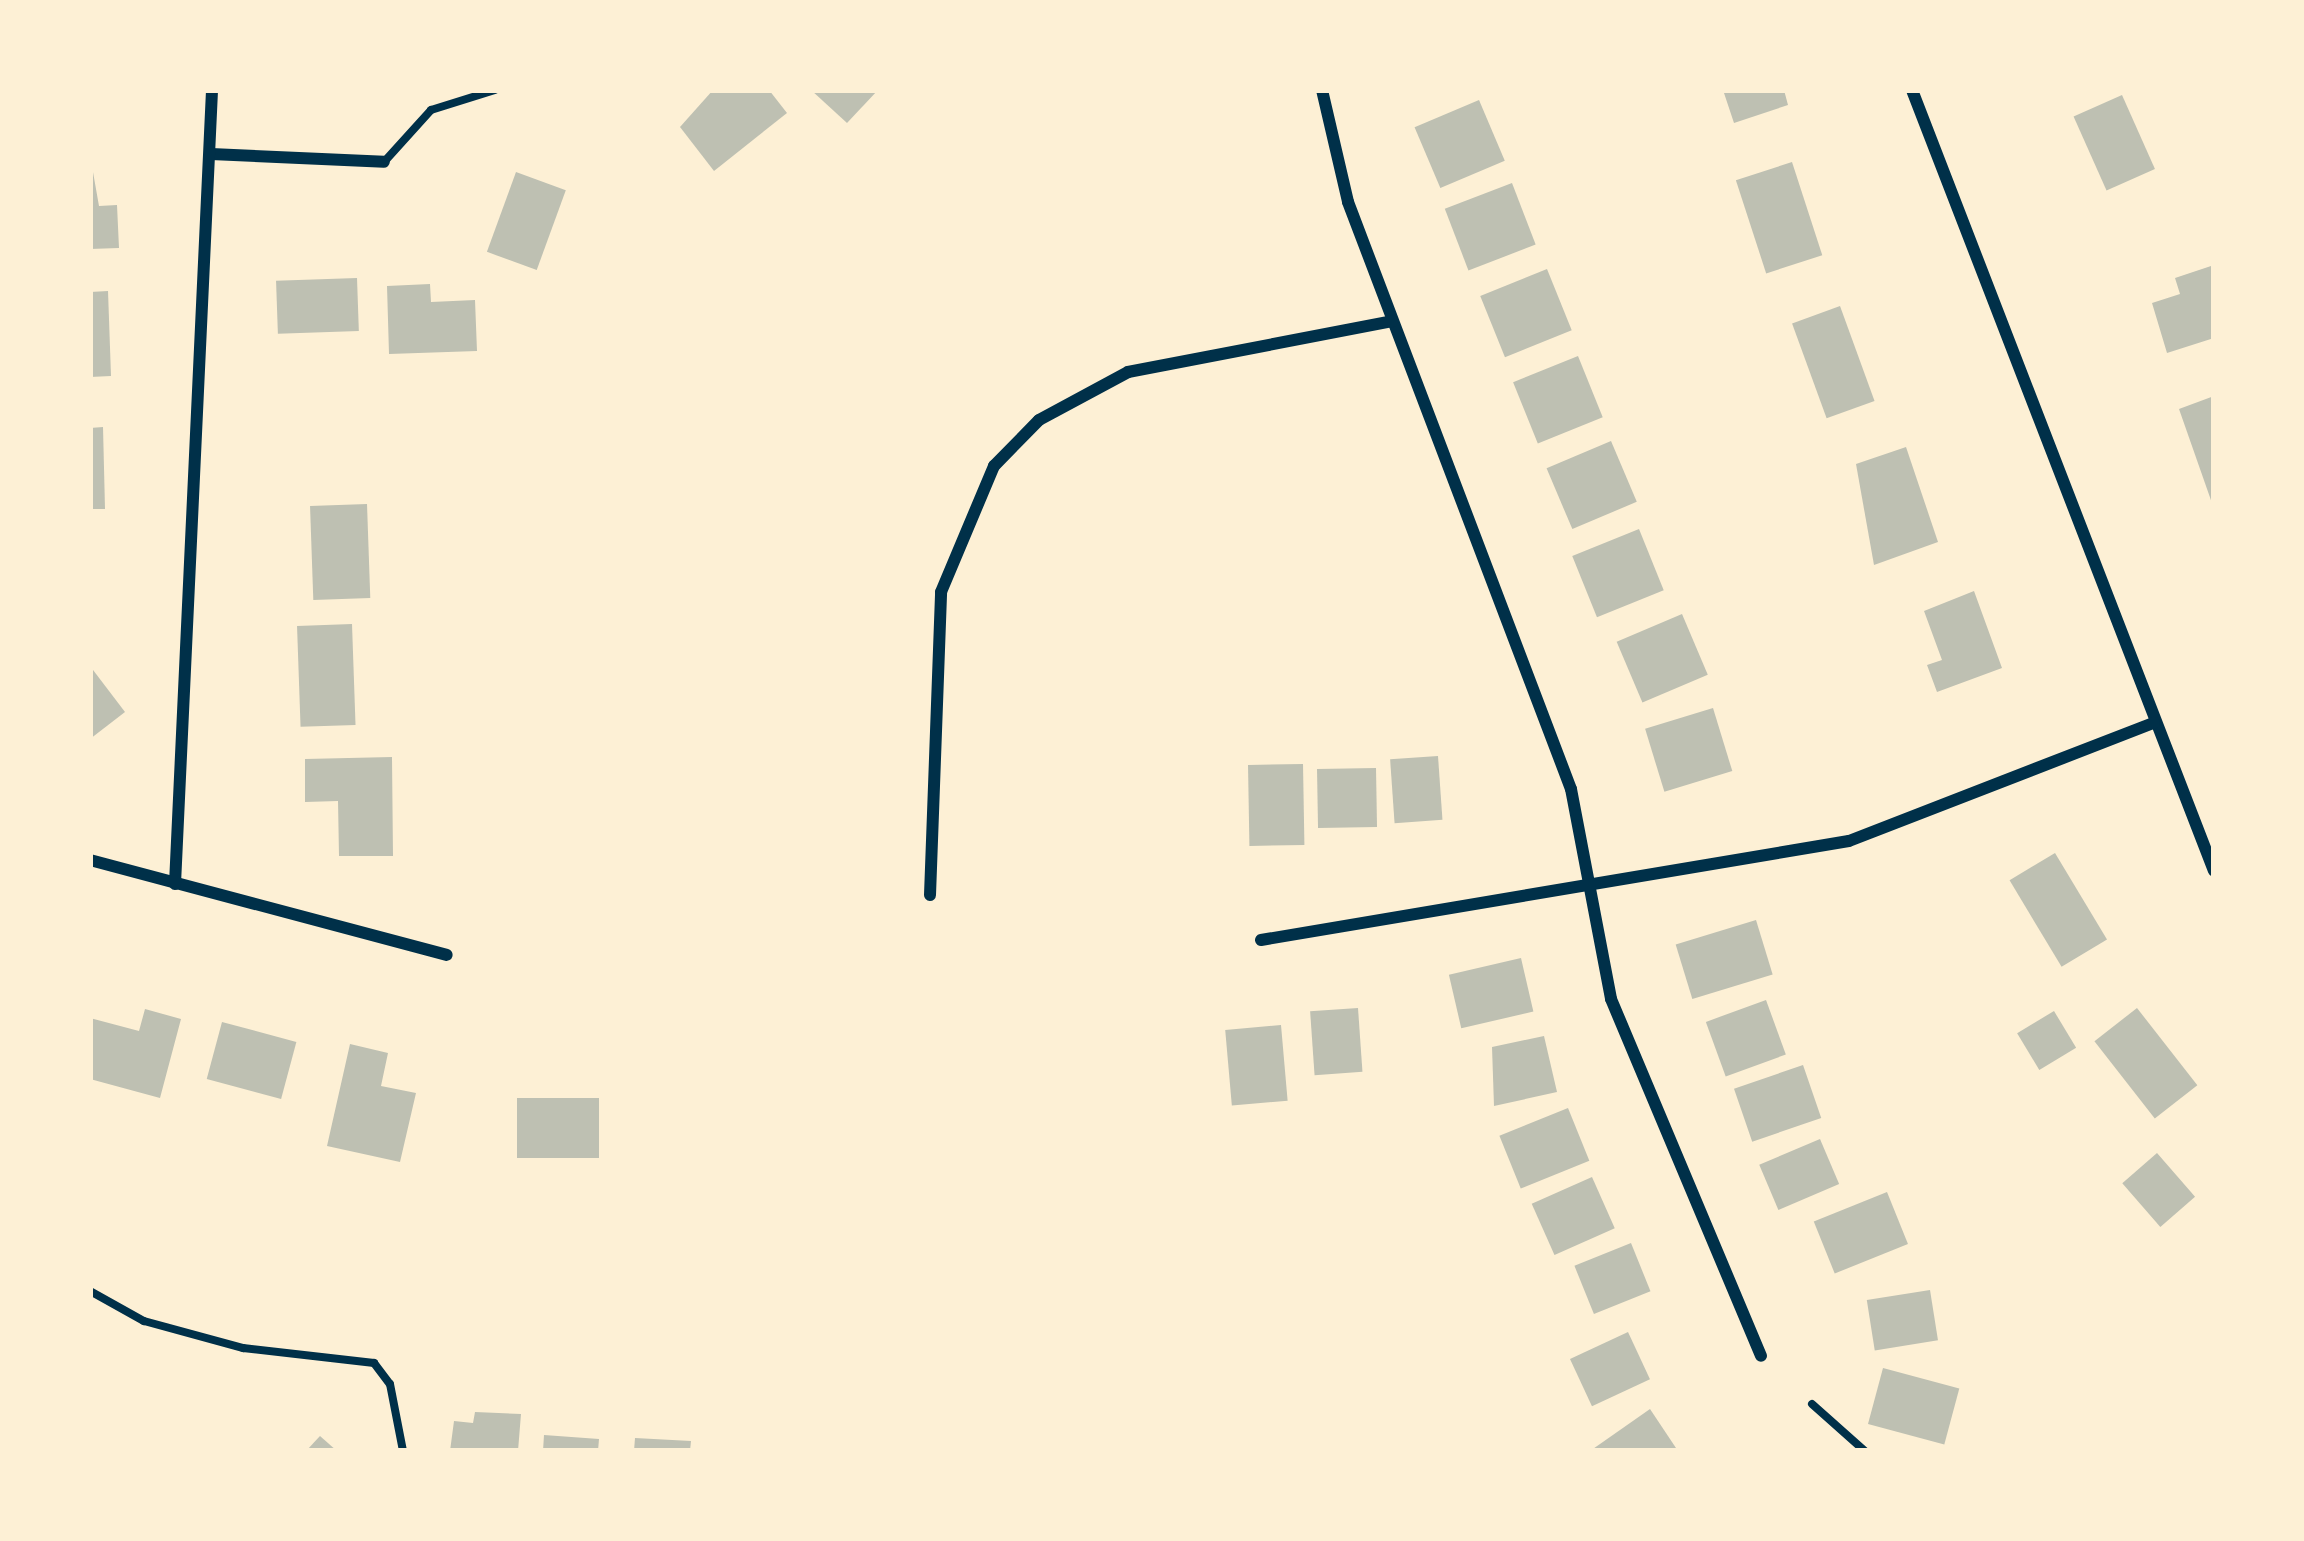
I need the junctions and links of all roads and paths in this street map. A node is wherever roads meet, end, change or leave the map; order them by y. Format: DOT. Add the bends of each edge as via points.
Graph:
graph roads {
  1 [pos="212,90"];
  2 [pos="495,90"];
  3 [pos="1322,90"];
  4 [pos="1912,90"];
  5 [pos="211,154"];
  6 [pos="384,162"];
  7 [pos="1392,321"];
  8 [pos="2154,723"];
  9 [pos="90,860"];
  10 [pos="2214,871"];
  11 [pos="175,884"];
  12 [pos="1589,885"];
  13 [pos="930,896"];
  14 [pos="1261,940"];
  15 [pos="447,955"];
  16 [pos="90,1291"];
  17 [pos="1761,1356"];
  18 [pos="1812,1404"];
  19 [pos="403,1451"];
  20 [pos="1864,1451"];
  1 -- 5 [label="street"];
  2 -- 6 [label="lane" via="431,110"];
  3 -- 7 [label="street"];
  4 -- 8 [label="street"];
  5 -- 6 [label="street"];
  5 -- 11 [label="street"];
  7 -- 12 [label="street" via="1552,731"];
  7 -- 13 [label="street" via="1129,372 1039,420 994,466 941,592"];
  8 -- 10 [label="street"];
  8 -- 12 [label="street" via="1850,842"];
  9 -- 11 [label="street"];
  11 -- 15 [label="street"];
  12 -- 14 [label="street"];
  12 -- 17 [label="street" via="1611,999"];
  16 -- 19 [label="path" via="144,1321 243,1348 374,1363 391,1384"];
  18 -- 20 [label="path"];
}
